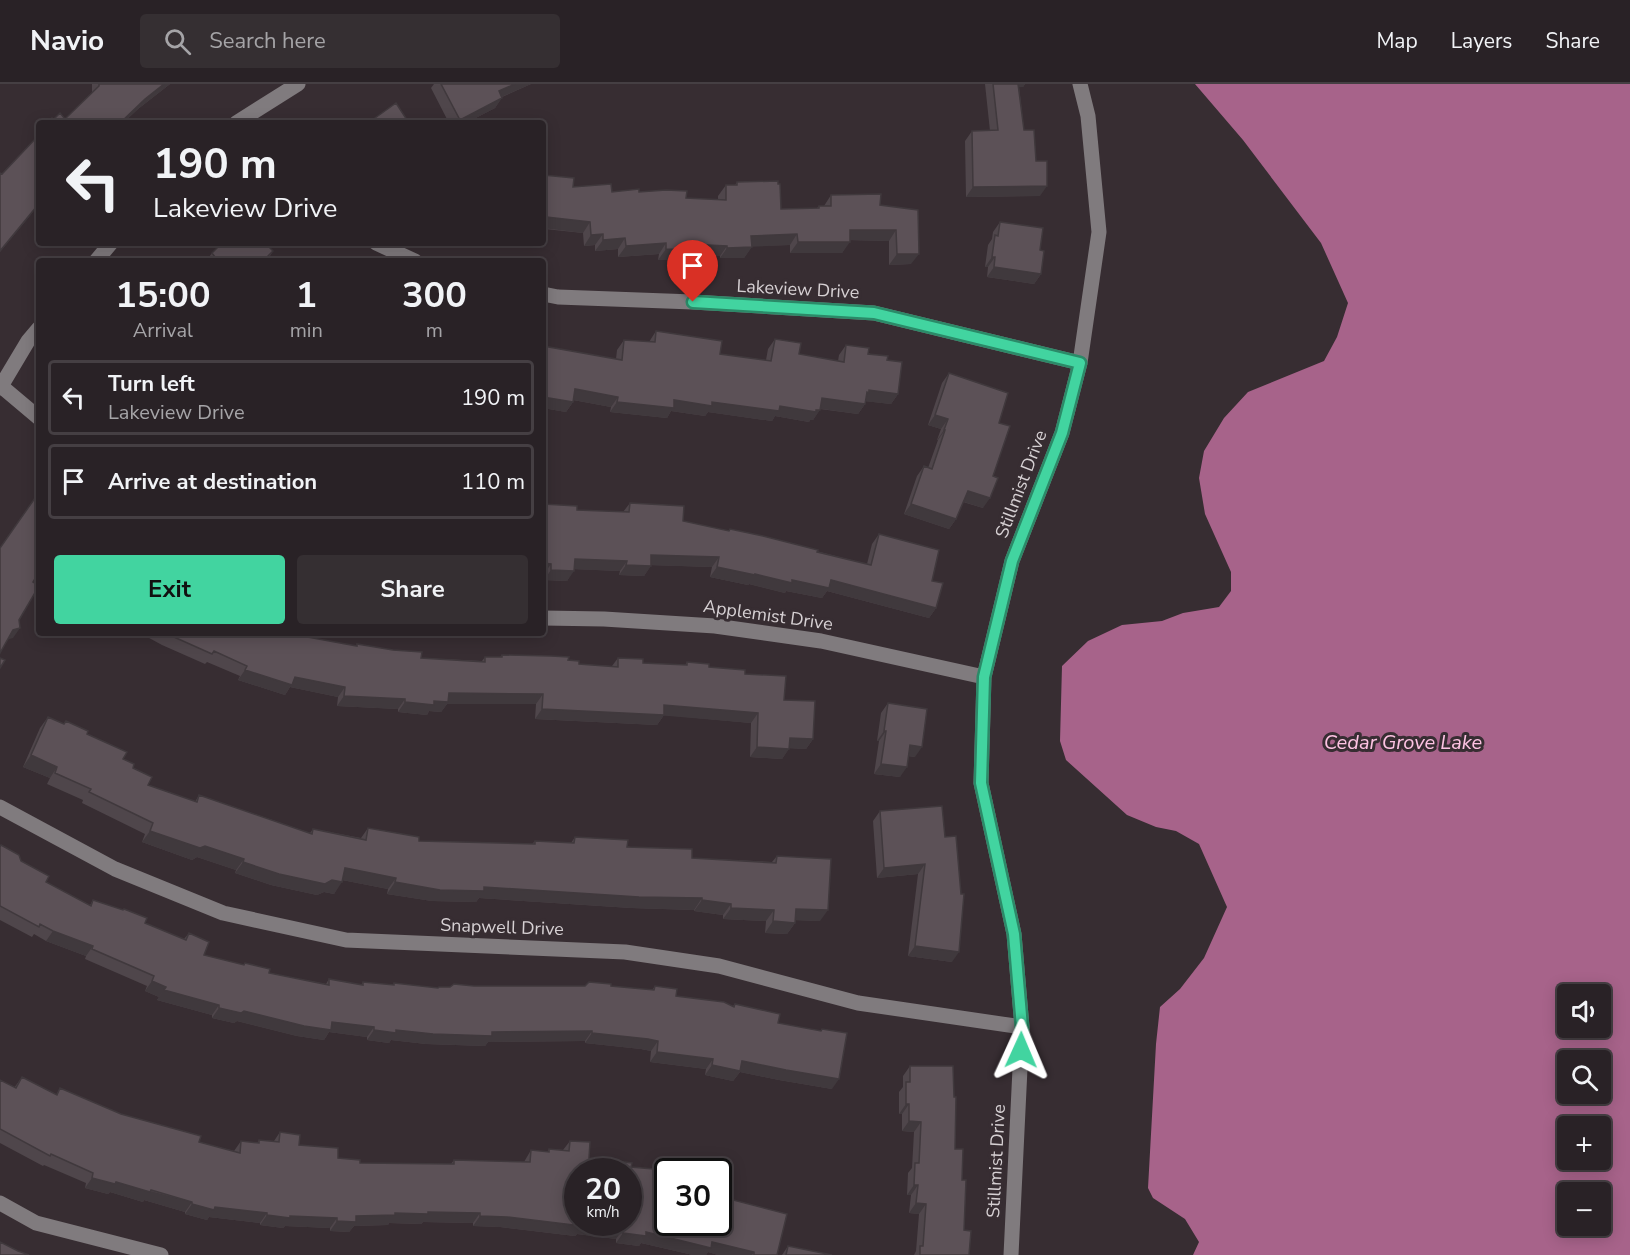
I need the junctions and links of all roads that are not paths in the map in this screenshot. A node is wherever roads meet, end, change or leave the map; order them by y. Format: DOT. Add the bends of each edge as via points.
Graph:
graph roads {
  1 [pos="298,84"];
  2 [pos="1080,84"];
  3 [pos="241,120"];
  4 [pos="108,246"];
  5 [pos="382,246"];
  6 [pos="98,258"];
  7 [pos="408,258"];
  8 [pos="546,295"];
  9 [pos="36,332"];
  10 [pos="1080,363"];
  11 [pos="1,387"];
  12 [pos="36,416"];
  13 [pos="546,618"];
  14 [pos="984,677"];
  15 [pos="0,807"];
  16 [pos="1022,1027"];
  17 [pos="0,1203"];
  18 [pos="161,1255"];
  19 [pos="1011,1255"];
  1 -- 3 [label="street"];
  2 -- 10 [label="street, Stillmist Drive" via="1088,116 1099,232"];
  4 -- 6 [label="street"];
  5 -- 7 [label="street"];
  8 -- 10 [label="street, Lakeview Drive" via="874,313"];
  9 -- 11 [label="street"];
  10 -- 14 [label="street, Stillmist Drive" via="1062,433 1012,561"];
  11 -- 12 [label="street"];
  13 -- 14 [label="street, Applemist Drive" via="715,626 821,640"];
  14 -- 16 [label="street, Stillmist Drive" via="981,783 1014,934"];
  15 -- 16 [label="street, Snapwell Drive" via="115,869 223,913 346,940 625,952 719,966 858,1003"];
  16 -- 19 [label="street, Stillmist Drive"];
  17 -- 18 [label="street" via="36,1223"];
}
